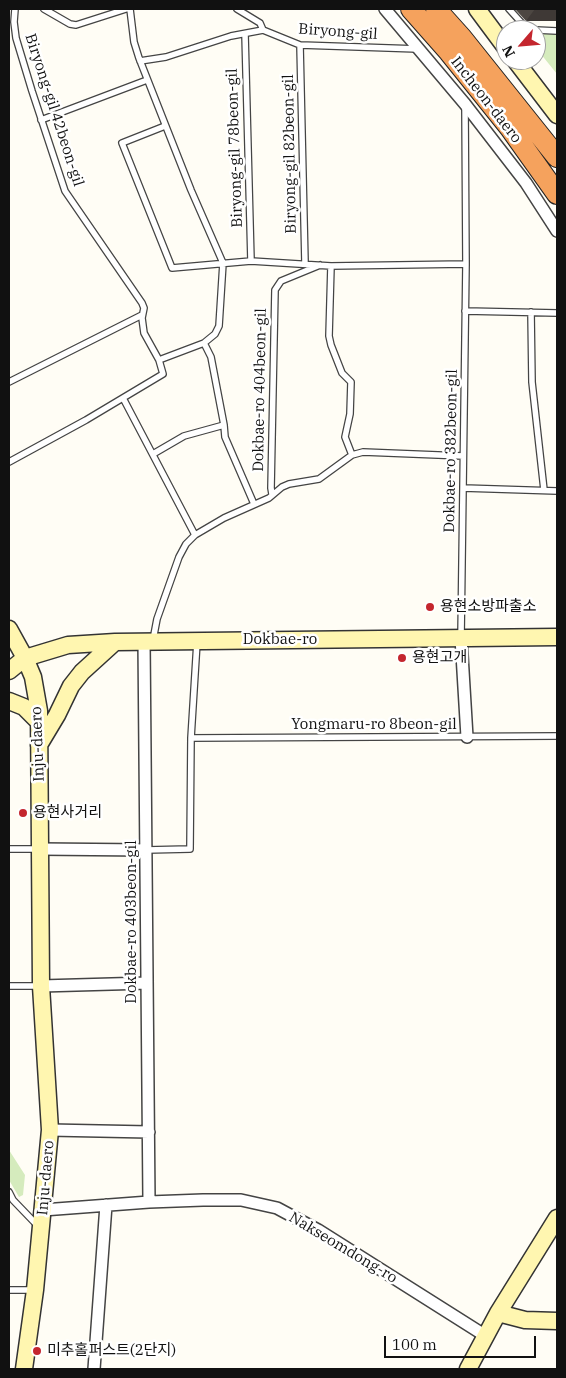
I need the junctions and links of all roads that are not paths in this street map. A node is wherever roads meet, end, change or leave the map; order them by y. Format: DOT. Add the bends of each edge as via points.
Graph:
graph roads {
  1 [pos="15,9"];
  2 [pos="44,9"];
  3 [pos="126,9"];
  4 [pos="130,9"];
  5 [pos="237,9"];
  6 [pos="385,9"];
  7 [pos="411,9"];
  8 [pos="436,9"];
  9 [pos="478,9"];
  10 [pos="508,9"];
  11 [pos="518,20"];
  12 [pos="263,30"];
  13 [pos="245,34"];
  14 [pos="496,34"];
  15 [pos="300,45"];
  16 [pos="419,49"];
  17 [pos="140,61"];
  18 [pos="523,70"];
  19 [pos="147,80"];
  20 [pos="465,104"];
  21 [pos="557,115"];
  22 [pos="41,120"];
  23 [pos="165,126"];
  24 [pos="557,157"];
  25 [pos="557,194"];
  26 [pos="557,231"];
  27 [pos="251,261"];
  28 [pos="223,263"];
  29 [pos="305,263"];
  30 [pos="321,264"];
  31 [pos="466,264"];
  32 [pos="331,266"];
  33 [pos="465,311"];
  34 [pos="531,312"];
  35 [pos="557,313"];
  36 [pos="142,315"];
  37 [pos="204,343"];
  38 [pos="159,360"];
  39 [pos="9,382"];
  40 [pos="123,398"];
  41 [pos="224,425"];
  42 [pos="153,454"];
  43 [pos="352,455"];
  44 [pos="463,456"];
  45 [pos="9,462"];
  46 [pos="463,488"];
  47 [pos="544,490"];
  48 [pos="557,491"];
  49 [pos="272,494"];
  50 [pos="254,504"];
  51 [pos="195,535"];
  52 [pos="9,630"];
  53 [pos="557,637"];
  54 [pos="461,638"];
  55 [pos="197,640"];
  56 [pos="149,641"];
  57 [pos="115,642"];
  58 [pos="26,658"];
  59 [pos="9,671"];
  60 [pos="9,701"];
  61 [pos="39,722"];
  62 [pos="557,736"];
  63 [pos="467,737"];
  64 [pos="191,738"];
  65 [pos="39,745"];
  66 [pos="9,849"];
  67 [pos="40,849"];
  68 [pos="146,850"];
  69 [pos="148,983"];
  70 [pos="9,986"];
  71 [pos="41,986"];
  72 [pos="50,1130"];
  73 [pos="149,1132"];
  74 [pos="9,1192"];
  75 [pos="149,1202"];
  76 [pos="106,1205"];
  77 [pos="44,1210"];
  78 [pos="557,1218"];
  79 [pos="41,1229"];
  80 [pos="9,1290"];
  81 [pos="35,1290"];
  82 [pos="498,1313"];
  83 [pos="557,1322"];
  84 [pos="481,1333"];
  85 [pos="22,1368"];
  86 [pos="94,1369"];
  87 [pos="468,1369"];
  1 -- 22 [label="lane, Biryong-gil 42beon-gil" via="16,38"];
  2 -- 3 [label="lane" via="76,25"];
  4 -- 17 [label="lane"];
  5 -- 12 [label="lane, Biryong-gil" via="260,23"];
  6 -- 16 [label="street"];
  7 -- 25 [label="highway, Incheon-daero" via="510,128"];
  8 -- 24 [label="highway, Incheon-daero"];
  9 -- 14 [label="main road"];
  10 -- 11 [label="lane"];
  12 -- 13 [label="lane"];
  12 -- 15 [label="lane, Biryong-gil"];
  13 -- 17 [label="lane" via="166,57"];
  13 -- 27 [label="lane, Biryong-gil 78beon-gil"];
  15 -- 16 [label="lane, Biryong-gil"];
  15 -- 29 [label="lane, Biryong-gil 82beon-gil"];
  16 -- 20 [label="street"];
  17 -- 19 [label="lane"];
  18 -- 21 [label="main road"];
  19 -- 22 [label="lane"];
  19 -- 23 [label="lane"];
  20 -- 26 [label="street" via="526,183"];
  20 -- 31 [label="lane, Dokbae-ro 382beon-gil"];
  22 -- 36 [label="lane, Biryong-gil 42beon-gil" via="65,191 142,303"];
  23 -- 28 [label="lane"];
  23 -- 28 [label="lane" via="122,143 172,268"];
  27 -- 28 [label="lane"];
  27 -- 29 [label="lane"];
  28 -- 37 [label="lane" via="218,326 215,334"];
  29 -- 30 [label="lane"];
  30 -- 32 [label="lane"];
  30 -- 49 [label="lane, Dokbae-ro 404beon-gil" via="281,280 277,286"];
  31 -- 32 [label="lane"];
  31 -- 33 [label="lane, Dokbae-ro 382beon-gil"];
  32 -- 43 [label="lane" via="329,336 342,373 351,382 345,437"];
  33 -- 34 [label="lane"];
  33 -- 44 [label="lane, Dokbae-ro 382beon-gil"];
  34 -- 35 [label="lane"];
  34 -- 47 [label="lane" via="532,382"];
  36 -- 38 [label="lane, Biryong-gil 42beon-gil" via="144,333"];
  36 -- 39 [label="lane"];
  37 -- 38 [label="lane"];
  37 -- 41 [label="lane, Dokbae-ro 404beon-gil" via="211,357"];
  38 -- 40 [label="lane" via="163,374"];
  40 -- 42 [label="lane"];
  40 -- 45 [label="lane"];
  41 -- 42 [label="lane" via="184,436"];
  41 -- 50 [label="lane, Dokbae-ro 404beon-gil" via="224,437"];
  42 -- 51 [label="lane"];
  43 -- 44 [label="lane" via="363,452"];
  43 -- 49 [label="lane, Dokbae-ro 404beon-gil" via="319,479 290,484"];
  44 -- 46 [label="lane, Dokbae-ro 382beon-gil"];
  46 -- 47 [label="lane"];
  46 -- 54 [label="lane, Dokbae-ro 382beon-gil"];
  47 -- 48 [label="lane"];
  49 -- 50 [label="lane, Dokbae-ro 404beon-gil"];
  50 -- 51 [label="lane, Dokbae-ro 404beon-gil"];
  51 -- 56 [label="lane, Dokbae-ro 404beon-gil" via="179,557"];
  52 -- 58 [label="main road, Inju-daero"];
  53 -- 54 [label="main road, Dokbae-ro"];
  54 -- 55 [label="main road, Dokbae-ro"];
  54 -- 63 [label="street"];
  55 -- 56 [label="main road, Dokbae-ro"];
  55 -- 64 [label="lane"];
  56 -- 57 [label="main road, Dokbae-ro"];
  56 -- 68 [label="street, Dokbae-ro 403beon-gil"];
  57 -- 58 [label="main road, Dokbae-ro" via="68,645"];
  57 -- 65 [label="main road" via="71,686"];
  58 -- 59 [label="main road, Dokbae-ro"];
  58 -- 61 [label="main road, Inju-daero" via="33,677"];
  60 -- 61 [label="main road" via="24,707"];
  61 -- 65 [label="main road, Inju-daero"];
  62 -- 63 [label="lane, Yongmaru-ro 8beon-gil"];
  63 -- 64 [label="lane, Yongmaru-ro 8beon-gil"];
  64 -- 68 [label="lane" via="190,849"];
  65 -- 67 [label="main road, Inju-daero"];
  66 -- 67 [label="lane"];
  67 -- 68 [label="street"];
  67 -- 71 [label="main road, Inju-daero"];
  68 -- 69 [label="street, Dokbae-ro 403beon-gil"];
  69 -- 71 [label="street"];
  69 -- 73 [label="street, Dokbae-ro 403beon-gil"];
  70 -- 71 [label="lane"];
  71 -- 72 [label="main road, Inju-daero"];
  72 -- 73 [label="street"];
  72 -- 77 [label="main road, Inju-daero"];
  73 -- 75 [label="street, Dokbae-ro 403beon-gil"];
  74 -- 79 [label="lane"];
  75 -- 76 [label="street, Nakseomdong-ro"];
  75 -- 84 [label="street, Nakseomdong-ro" via="241,1200 277,1208 318,1230"];
  76 -- 77 [label="street, Nakseomdong-ro"];
  76 -- 86 [label="street"];
  77 -- 79 [label="main road, Inju-daero"];
  78 -- 82 [label="main road"];
  79 -- 81 [label="main road, Inju-daero"];
  80 -- 81 [label="lane"];
  81 -- 85 [label="main road, Inju-daero"];
  82 -- 83 [label="main road" via="525,1320"];
  82 -- 87 [label="main road"];
}
